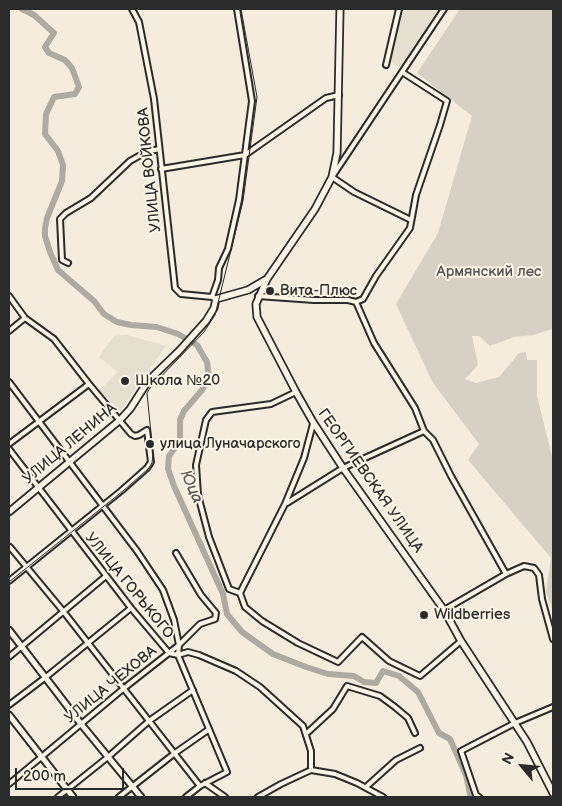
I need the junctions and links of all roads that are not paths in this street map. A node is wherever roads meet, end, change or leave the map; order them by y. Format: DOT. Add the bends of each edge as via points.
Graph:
graph roads {
  1 [pos="132,9"];
  2 [pos="237,9"];
  3 [pos="340,9"];
  4 [pos="398,9"];
  5 [pos="444,9"];
  6 [pos="386,65"];
  7 [pos="402,72"];
  8 [pos="339,95"];
  9 [pos="159,149"];
  10 [pos="245,155"];
  11 [pos="161,169"];
  12 [pos="332,177"];
  13 [pos="411,220"];
  14 [pos="68,263"];
  15 [pos="267,279"];
  16 [pos="248,290"];
  17 [pos="9,296"];
  18 [pos="258,296"];
  19 [pos="214,298"];
  20 [pos="356,302"];
  21 [pos="25,318"];
  22 [pos="9,331"];
  23 [pos="9,382"];
  24 [pos="89,384"];
  25 [pos="296,392"];
  26 [pos="120,420"];
  27 [pos="38,421"];
  28 [pos="314,422"];
  29 [pos="424,431"];
  30 [pos="9,444"];
  31 [pos="9,449"];
  32 [pos="69,464"];
  33 [pos="343,468"];
  34 [pos="39,488"];
  35 [pos="285,504"];
  36 [pos="102,506"];
  37 [pos="9,512"];
  38 [pos="71,531"];
  39 [pos="10,547"];
  40 [pos="176,553"];
  41 [pos="26,567"];
  42 [pos="506,574"];
  43 [pos="106,576"];
  44 [pos="9,581"];
  45 [pos="240,593"];
  46 [pos="131,608"];
  47 [pos="444,610"];
  48 [pos="63,611"];
  49 [pos="9,630"];
  50 [pos="553,639"];
  51 [pos="461,641"];
  52 [pos="87,643"];
  53 [pos="179,645"];
  54 [pos="22,646"];
  55 [pos="169,653"];
  56 [pos="178,655"];
  57 [pos="9,657"];
  58 [pos="46,677"];
  59 [pos="123,689"];
  60 [pos="193,690"];
  61 [pos="9,705"];
  62 [pos="553,707"];
  63 [pos="9,715"];
  64 [pos="149,721"];
  65 [pos="515,723"];
  66 [pos="81,724"];
  67 [pos="208,730"];
  68 [pos="415,733"];
  69 [pos="306,734"];
  70 [pos="420,748"];
  71 [pos="174,754"];
  72 [pos="41,757"];
  73 [pos="108,757"];
  74 [pos="311,770"];
  75 [pos="9,784"];
  76 [pos="206,784"];
  77 [pos="200,786"];
  78 [pos="132,787"];
  79 [pos="366,787"];
  80 [pos="67,790"];
  81 [pos="553,793"];
  82 [pos="58,797"];
  83 [pos="73,797"];
  84 [pos="119,797"];
  85 [pos="141,797"];
  86 [pos="186,797"];
  87 [pos="225,797"];
  88 [pos="258,797"];
  89 [pos="384,797"];
  90 [pos="479,797"];
  1 -- 9 [label="street, УЛИЦА ВОЙКОВА" via="139,22 154,99"];
  2 -- 10 [label="street" via="252,101"];
  3 -- 8 [label="main road, ГЕОРГИЕВСКАЯ УЛИЦА"];
  4 -- 6 [label="street"];
  5 -- 7 [label="street, ГЕОРГИЕВСКАЯ УЛИЦА"];
  7 -- 12 [label="street, ГЕОРГИЕВСКАЯ УЛИЦА"];
  7 -- 13 [label="street" via="447,101"];
  8 -- 10 [label="street" via="326,98"];
  8 -- 12 [label="main road, ГЕОРГИЕВСКАЯ УЛИЦА" via="337,153"];
  9 -- 11 [label="street, УЛИЦА ВОЙКОВА"];
  9 -- 14 [label="street" via="130,161 91,198 60,219 62,260"];
  10 -- 11 [label="street"];
  10 -- 19 [label="street" via="240,200 228,249 219,268"];
  11 -- 19 [label="street, УЛИЦА ВОЙКОВА" via="176,290"];
  12 -- 13 [label="street" via="354,192"];
  12 -- 15 [label="main road, ГЕОРГИЕВСКАЯ УЛИЦА" via="315,209"];
  13 -- 20 [label="street" via="401,242 363,298"];
  15 -- 16 [label="main road"];
  15 -- 18 [label="main road, ГЕОРГИЕВСКАЯ УЛИЦА"];
  16 -- 18 [label="main road"];
  16 -- 19 [label="main road"];
  17 -- 21 [label="street"];
  18 -- 20 [label="street"];
  18 -- 25 [label="main road, ГЕОРГИЕВСКАЯ УЛИЦА" via="255,311 258,321"];
  19 -- 26 [label="main road, УЛИЦА ЛЕНИНА" via="214,308 197,332 148,381"];
  20 -- 29 [label="street" via="374,343 415,408"];
  21 -- 22 [label="street"];
  21 -- 24 [label="street" via="54,339"];
  23 -- 27 [label="street"];
  24 -- 26 [label="street"];
  24 -- 27 [label="street"];
  25 -- 28 [label="main road, ГЕОРГИЕВСКАЯ УЛИЦА"];
  25 -- 45 [label="street" via="271,404 212,412 206,420 196,465 198,495 209,537 230,589"];
  26 -- 32 [label="main road, УЛИЦА ЛЕНИНА"];
  26 -- 36 [label="street" via="135,436 147,430 151,462"];
  27 -- 30 [label="street"];
  27 -- 32 [label="street"];
  28 -- 33 [label="main road, ГЕОРГИЕВСКАЯ УЛИЦА"];
  28 -- 35 [label="street" via="304,458"];
  29 -- 33 [label="street"];
  29 -- 42 [label="street" via="433,440"];
  31 -- 34 [label="street, УЛИЦА ГОРЬКОГО"];
  32 -- 34 [label="main road, УЛИЦА ЛЕНИНА"];
  32 -- 36 [label="street"];
  33 -- 35 [label="street"];
  33 -- 47 [label="main road, ГЕОРГИЕВСКАЯ УЛИЦА"];
  34 -- 37 [label="main road, УЛИЦА ЛЕНИНА"];
  34 -- 38 [label="street, УЛИЦА ГОРЬКОГО"];
  35 -- 45 [label="street"];
  36 -- 38 [label="street"];
  36 -- 53 [label="street" via="163,590"];
  38 -- 41 [label="street"];
  38 -- 43 [label="street, УЛИЦА ГОРЬКОГО"];
  39 -- 41 [label="street"];
  40 -- 53 [label="street, УЛИЦА ЧЕХОВА" via="216,613 215,618 200,624"];
  41 -- 44 [label="street"];
  41 -- 48 [label="street"];
  42 -- 47 [label="street"];
  42 -- 50 [label="street" via="524,566 534,568 539,575"];
  43 -- 46 [label="street, УЛИЦА ГОРЬКОГО"];
  43 -- 48 [label="street"];
  45 -- 51 [label="street" via="245,607 262,621 338,662 362,637 389,660 420,676"];
  46 -- 52 [label="street"];
  46 -- 55 [label="street, УЛИЦА ГОРЬКОГО"];
  47 -- 51 [label="main road, ГЕОРГИЕВСКАЯ УЛИЦА"];
  48 -- 52 [label="street"];
  48 -- 54 [label="street"];
  49 -- 54 [label="street"];
  51 -- 65 [label="main road, ГЕОРГИЕВСКАЯ УЛИЦА"];
  52 -- 58 [label="street"];
  52 -- 59 [label="street"];
  53 -- 55 [label="street, УЛИЦА ЧЕХОВА"];
  53 -- 56 [label="street"];
  54 -- 57 [label="street"];
  54 -- 58 [label="street"];
  55 -- 56 [label="street, УЛИЦА ГОРЬКОГО"];
  55 -- 59 [label="street, УЛИЦА ЧЕХОВА"];
  56 -- 60 [label="street, УЛИЦА ГОРЬКОГО"];
  56 -- 69 [label="street" via="188,652 200,655 236,671 284,707 304,726"];
  58 -- 61 [label="street"];
  58 -- 66 [label="street"];
  59 -- 64 [label="street"];
  59 -- 66 [label="street, УЛИЦА ЧЕХОВА"];
  60 -- 64 [label="street"];
  60 -- 67 [label="street, УЛИЦА ГОРЬКОГО"];
  62 -- 65 [label="street"];
  63 -- 72 [label="street"];
  64 -- 71 [label="street"];
  64 -- 73 [label="street"];
  65 -- 81 [label="main road, ГЕОРГИЕВСКАЯ УЛИЦА"];
  65 -- 90 [label="street" via="461,751"];
  66 -- 72 [label="street, УЛИЦА ЧЕХОВА"];
  66 -- 73 [label="street"];
  67 -- 71 [label="street"];
  67 -- 76 [label="street, УЛИЦА ГОРЬКОГО" via="227,772"];
  68 -- 69 [label="street" via="408,718 380,696 347,686 333,709"];
  69 -- 74 [label="street" via="311,751"];
  70 -- 79 [label="street" via="396,760"];
  71 -- 77 [label="street"];
  71 -- 78 [label="street"];
  72 -- 75 [label="street, УЛИЦА ЧЕХОВА"];
  72 -- 80 [label="street"];
  73 -- 78 [label="street"];
  73 -- 80 [label="street"];
  74 -- 79 [label="street" via="335,774"];
  74 -- 88 [label="street"];
  76 -- 77 [label="street"];
  76 -- 87 [label="street"];
  77 -- 86 [label="street"];
  78 -- 84 [label="street"];
  78 -- 85 [label="street"];
  79 -- 89 [label="street"];
  80 -- 82 [label="street"];
  80 -- 83 [label="street"];
}
